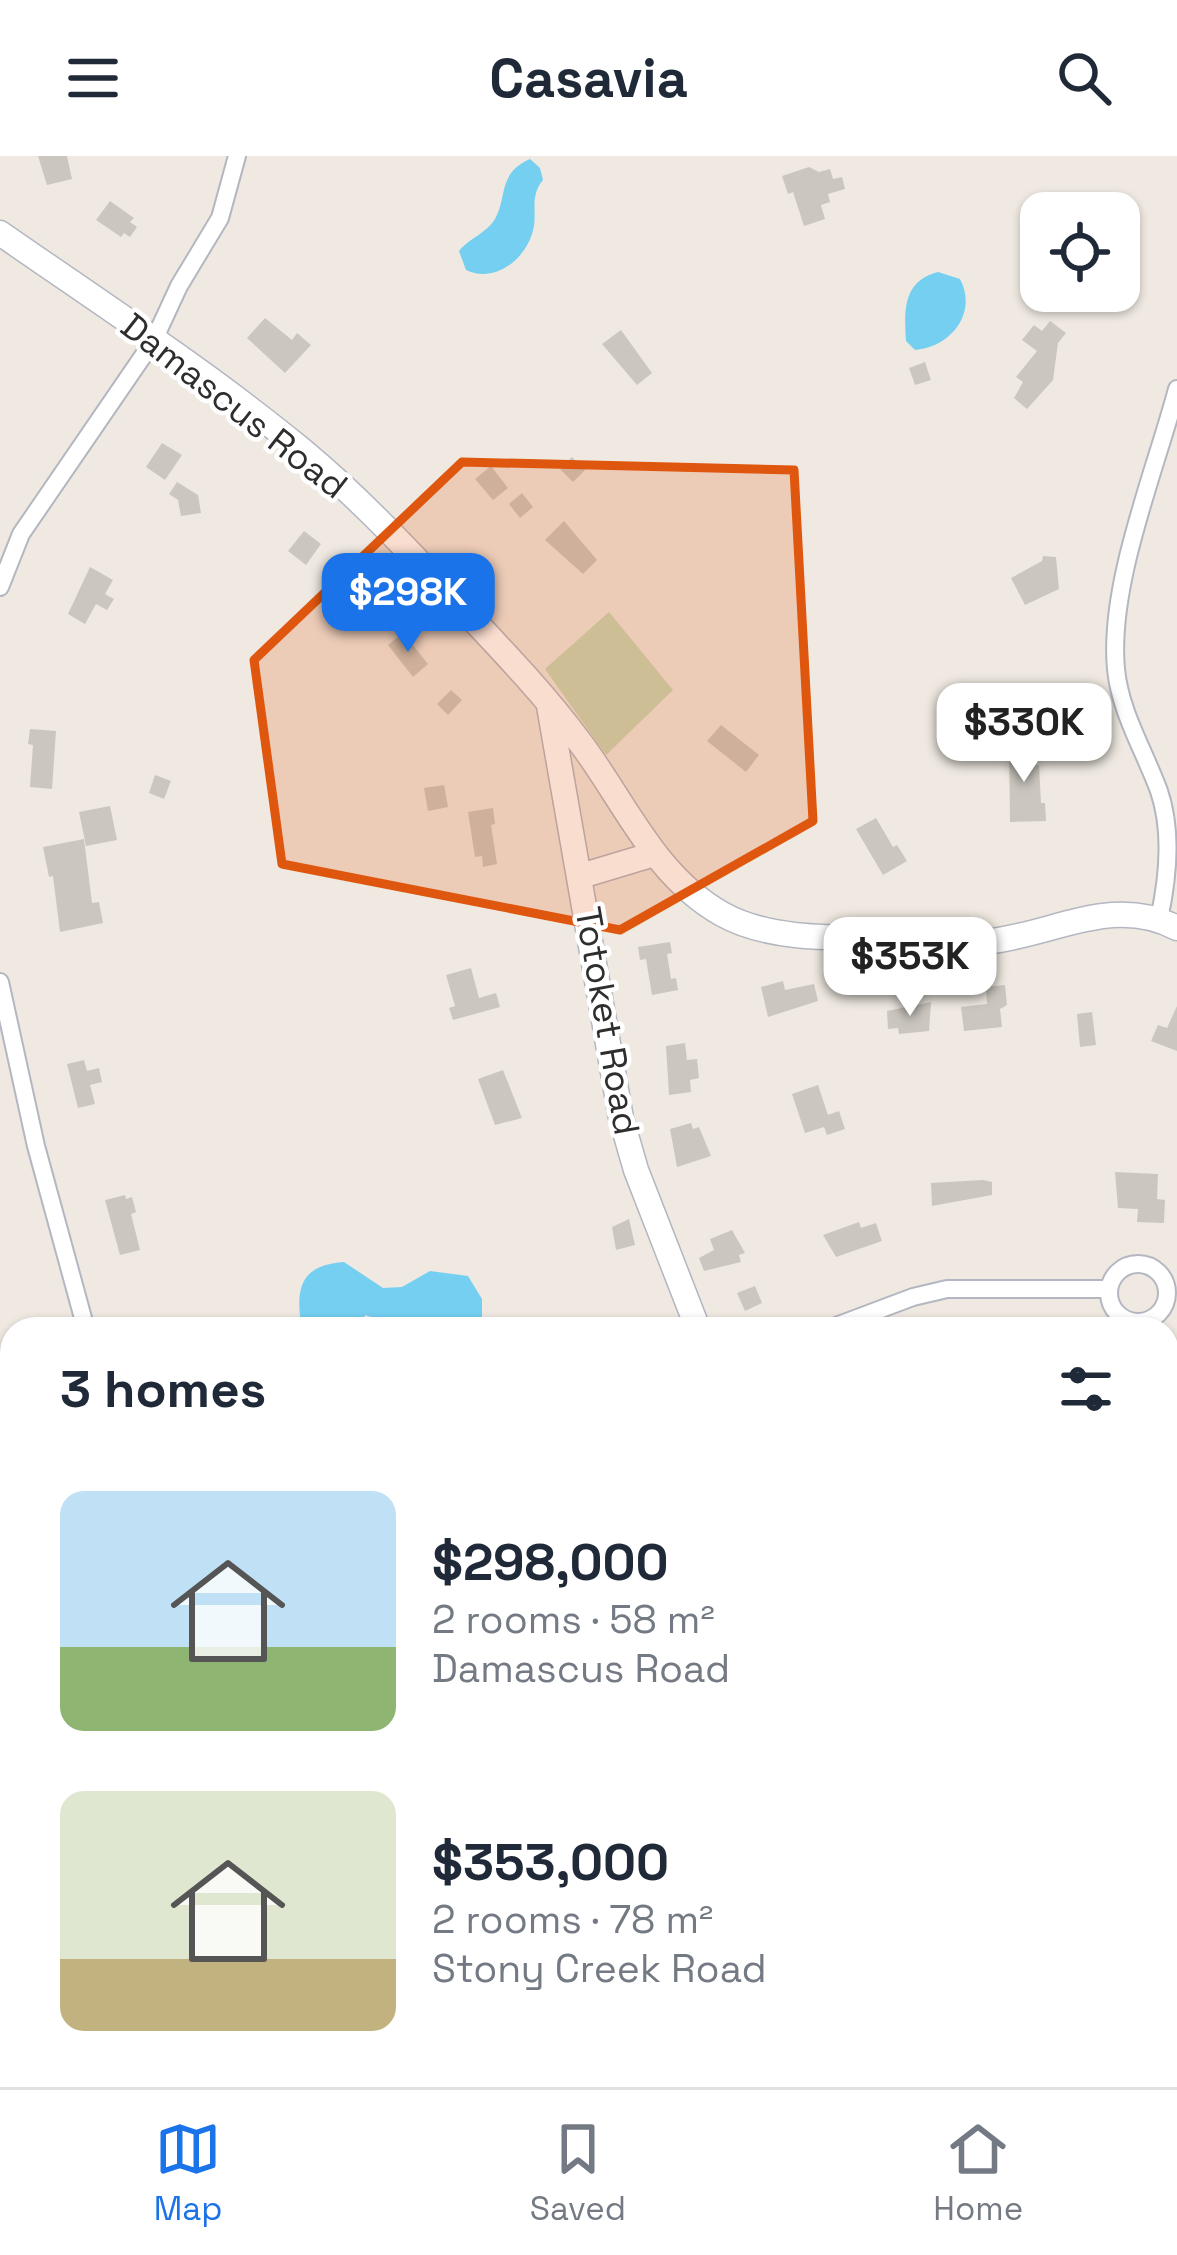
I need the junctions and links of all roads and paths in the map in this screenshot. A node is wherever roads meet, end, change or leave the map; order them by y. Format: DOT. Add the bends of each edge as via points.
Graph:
graph roads {
  1 [pos="237,156"];
  2 [pos="0,233"];
  3 [pos="154,340"];
  4 [pos="1177,389"];
  5 [pos="0,587"];
  6 [pos="548,704"];
  7 [pos="654,854"];
  8 [pos="581,876"];
  9 [pos="1168,923"];
  10 [pos="0,982"];
  11 [pos="1108,1289"];
  12 [pos="83,1317"];
  13 [pos="693,1317"];
  14 [pos="860,1317"];
  1 -- 3 [label="street" via="220,218"];
  2 -- 3 [label="main road, Damascus Road"];
  3 -- 5 [label="street" via="21,534"];
  3 -- 6 [label="main road, Damascus Road" via="304,452"];
  4 -- 9 [label="street" via="1127,567 1115,652 1123,703 1166,820"];
  6 -- 7 [label="main road, Damascus Road"];
  6 -- 8 [label="main road, Totoket Road"];
  7 -- 8 [label="main road"];
  7 -- 9 [label="main road, Damascus Road" via="682,887 755,927 991,941 1100,915"];
  8 -- 13 [label="main road, Totoket Road" via="620,1118"];
  10 -- 12 [label="street"];
  11 -- 14 [label="street" via="947,1289"];
}
